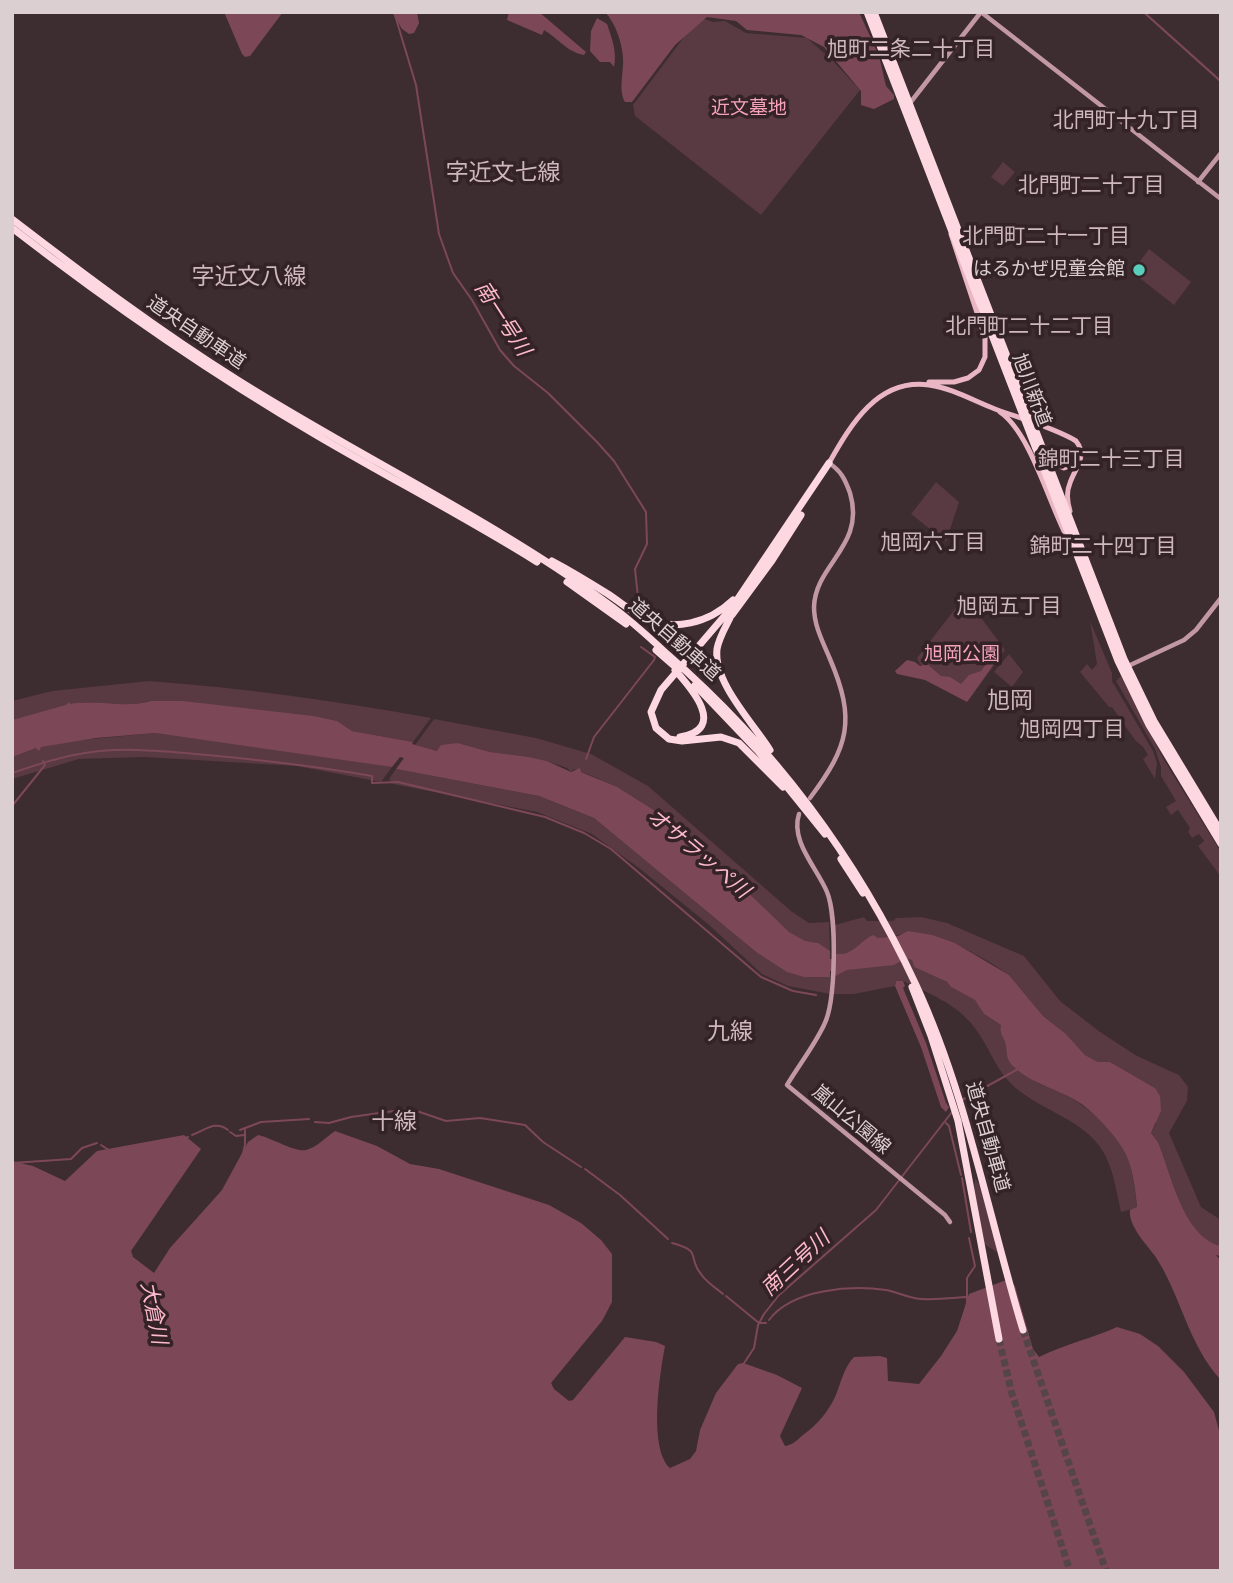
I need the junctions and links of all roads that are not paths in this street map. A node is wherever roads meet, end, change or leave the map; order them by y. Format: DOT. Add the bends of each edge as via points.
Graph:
graph roads {
  1 [pos="867,12"];
  2 [pos="873,12"];
  3 [pos="981,12"];
  4 [pos="910,104"];
  5 [pos="1221,153"];
  6 [pos="1198,182"];
  7 [pos="1221,199"];
  8 [pos="12,219"];
  9 [pos="948,222"];
  10 [pos="12,228"];
  11 [pos="915,384"];
  12 [pos="1029,414"];
  13 [pos="1007,415"];
  14 [pos="1062,435"];
  15 [pos="829,463"];
  16 [pos="511,540"];
  17 [pos="1083,560"];
  18 [pos="739,595"];
  19 [pos="1221,598"];
  20 [pos="730,618"];
  21 [pos="663,656"];
  22 [pos="690,660"];
  23 [pos="1125,668"];
  24 [pos="671,680"];
  25 [pos="781,768"];
  26 [pos="810,797"];
  27 [pos="799,814"];
  28 [pos="812,818"];
  29 [pos="1221,832"];
  30 [pos="1221,844"];
  31 [pos="880,920"];
  32 [pos="913,984"];
  33 [pos="950,1222"];
  34 [pos="1023,1330"];
  35 [pos="999,1339"];
  1 -- 9 [label="highway, 旭川新道"];
  2 -- 4 [label="highway, 旭川新道"];
  3 -- 4 [label="main road"];
  3 -- 6 [label="main road"];
  4 -- 12 [label="highway, 旭川新道"];
  5 -- 6 [label="main road"];
  6 -- 7 [label="main road"];
  8 -- 16 [label="highway, 道央自動車道" via="95,284 236,379"];
  9 -- 11 [label="main road" via="985,337 985,357 979,370 961,381"];
  9 -- 17 [label="highway, 旭川新道"];
  10 -- 21 [label="highway, 道央自動車道" via="92,289 233,383 554,573"];
  11 -- 13 [label="main road" via="944,389"];
  11 -- 15 [label="main road" via="890,390 871,402"];
  12 -- 14 [label="main road" via="1049,458 1059,468 1075,464 1078,450"];
  12 -- 17 [label="highway, 旭川新道"];
  13 -- 14 [label="main road"];
  13 -- 17 [label="main road" via="1061,527"];
  14 -- 17 [label="main road" via="1076,441 1081,450 1067,497 1083,542"];
  15 -- 18 [label="highway"];
  15 -- 20 [label="highway" via="790,534"];
  15 -- 26 [label="main road" via="844,477 853,519 815,596 815,619 841,688 846,720 834,764"];
  16 -- 18 [label="highway" via="659,623 702,620"];
  16 -- 25 [label="highway, 道央自動車道" via="610,605 733,715"];
  17 -- 23 [label="highway, 旭川新道"];
  18 -- 22 [label="highway"];
  19 -- 23 [label="main road" via="1184,640"];
  20 -- 22 [label="highway"];
  20 -- 25 [label="highway" via="717,649 720,672"];
  21 -- 24 [label="highway" via="703,707 699,727 682,737 667,734 656,721 656,705"];
  21 -- 28 [label="highway, 道央自動車道" via="729,719"];
  22 -- 24 [label="highway"];
  23 -- 29 [label="highway, 旭川新道"];
  23 -- 30 [label="highway, 旭川新道" via="1149,725"];
  24 -- 28 [label="highway" via="651,712 661,734 677,741 715,736 739,743"];
  25 -- 31 [label="highway, 道央自動車道" via="859,876"];
  27 -- 33 [label="main road, 嵐山公園線" via="798,835 831,902 832,984 824,1025 787,1085"];
  28 -- 31 [label="highway, 道央自動車道"];
  31 -- 32 [label="highway, 道央自動車道"];
  32 -- 34 [label="highway, 道央自動車道" via="964,1111"];
  32 -- 35 [label="highway, 道央自動車道" via="958,1121"];
}
